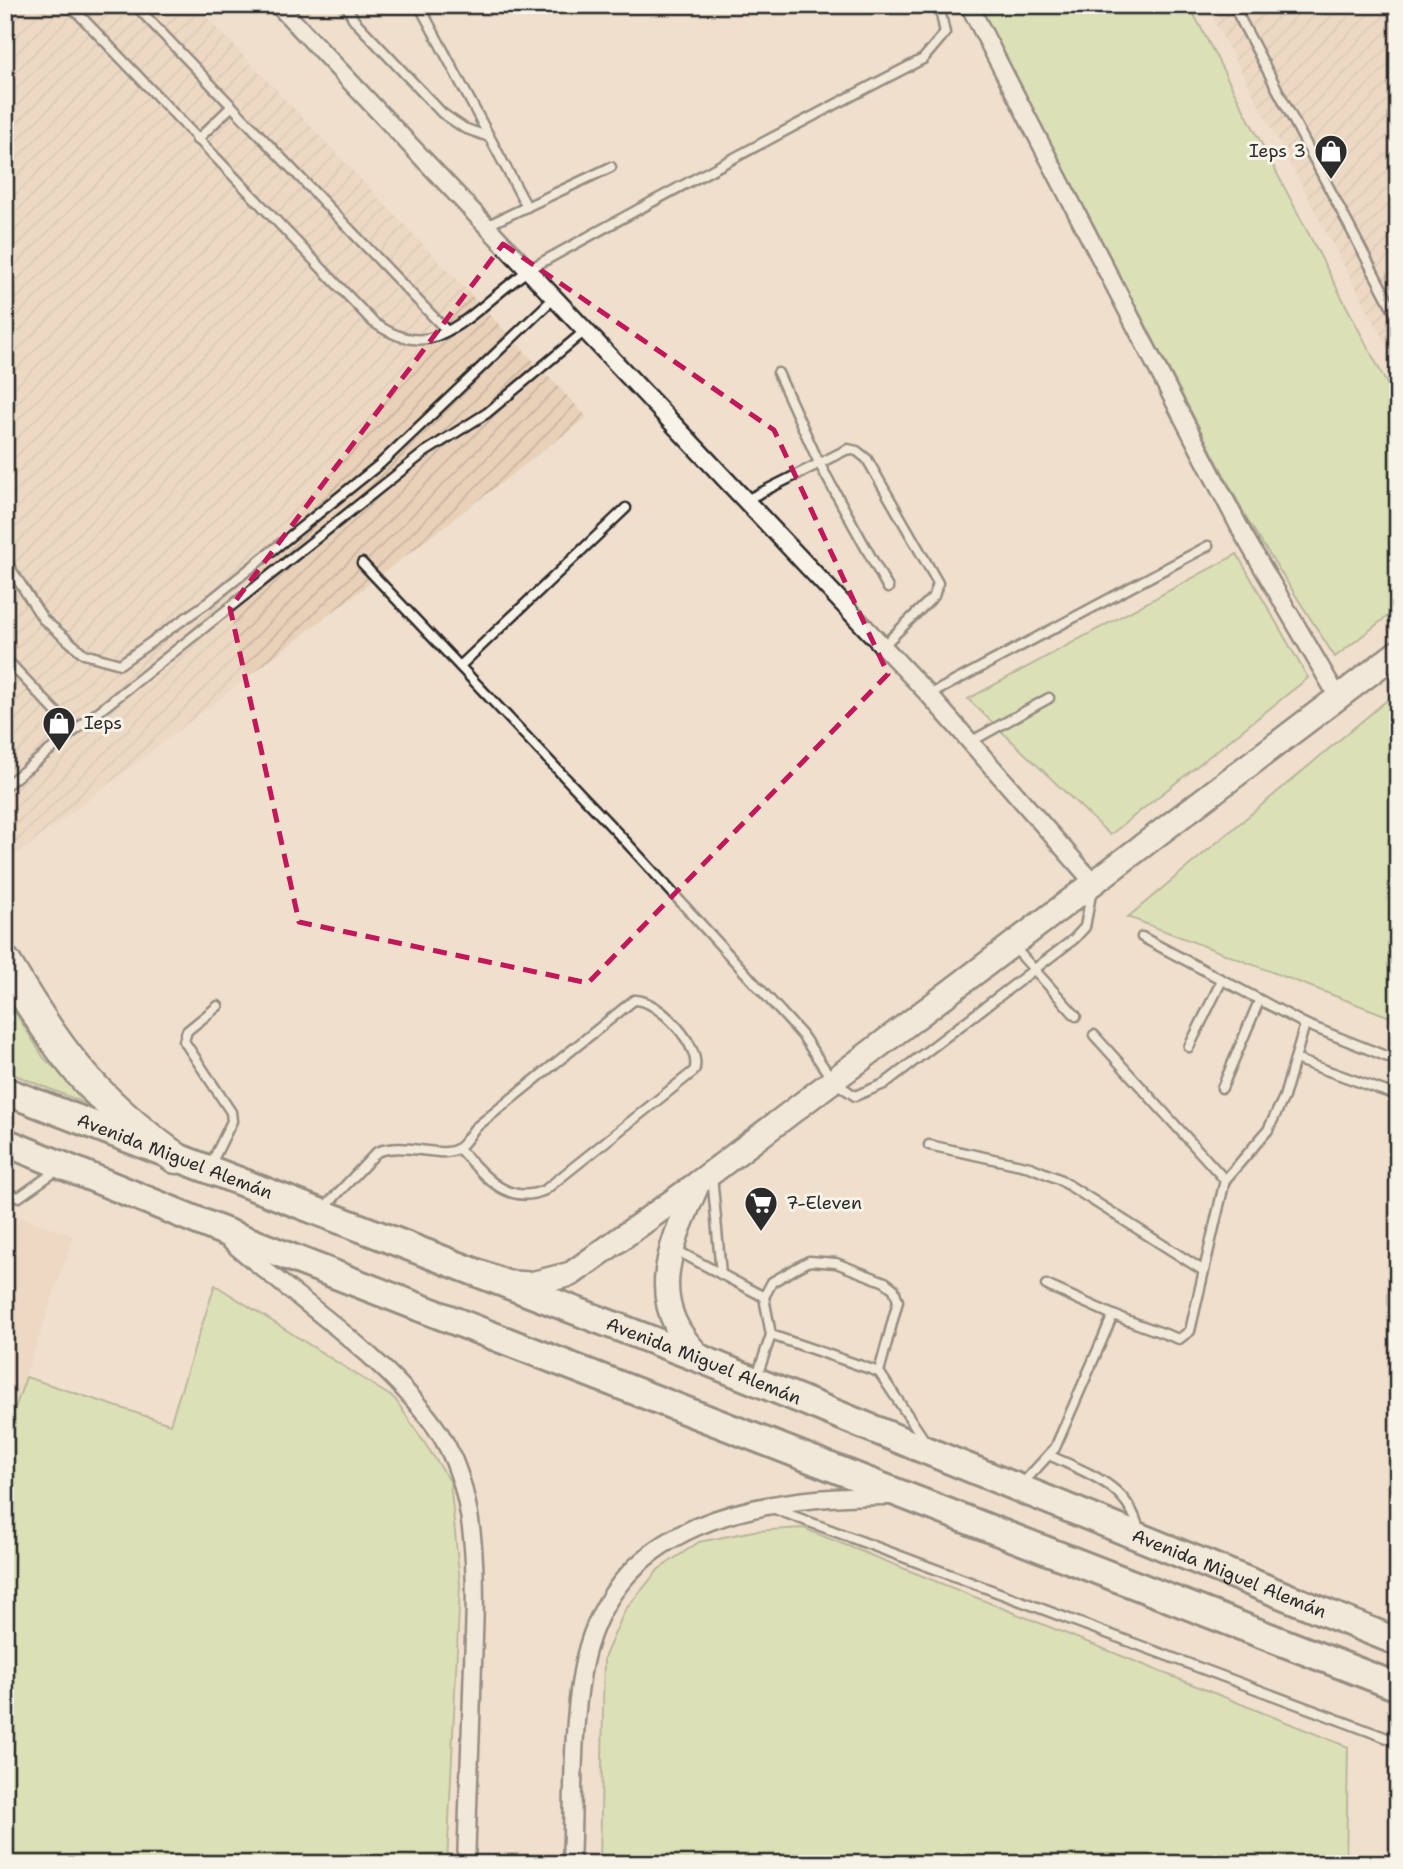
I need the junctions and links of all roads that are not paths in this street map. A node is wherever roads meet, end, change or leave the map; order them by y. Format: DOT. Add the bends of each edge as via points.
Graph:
graph roads {
  1 [pos="70,5"];
  2 [pos="135,5"];
  3 [pos="278,5"];
  4 [pos="346,5"];
  5 [pos="419,5"];
  6 [pos="939,5"];
  7 [pos="969,5"];
  8 [pos="1233,5"];
  9 [pos="232,106"];
  10 [pos="489,137"];
  11 [pos="197,141"];
  12 [pos="611,167"];
  13 [pos="527,207"];
  14 [pos="486,226"];
  15 [pos="529,270"];
  16 [pos="555,297"];
  17 [pos="1398,319"];
  18 [pos="586,329"];
  19 [pos="447,331"];
  20 [pos="778,373"];
  21 [pos="819,463"];
  22 [pos="746,500"];
  23 [pos="626,508"];
  24 [pos="1208,546"];
  25 [pos="5,560"];
  26 [pos="362,563"];
  27 [pos="888,588"];
  28 [pos="883,647"];
  29 [pos="1398,652"];
  30 [pos="5,658"];
  31 [pos="460,666"];
  32 [pos="929,695"];
  33 [pos="1338,697"];
  34 [pos="1049,698"];
  35 [pos="74,731"];
  36 [pos="972,741"];
  37 [pos="5,786"];
  38 [pos="1093,881"];
  39 [pos="1142,937"];
  40 [pos="1011,944"];
  41 [pos="5,962"];
  42 [pos="1034,969"];
  43 [pos="1221,982"];
  44 [pos="1259,1001"];
  45 [pos="218,1006"];
  46 [pos="1076,1016"];
  47 [pos="1305,1024"];
  48 [pos="1094,1035"];
  49 [pos="1189,1047"];
  50 [pos="1295,1059"];
  51 [pos="1398,1061"];
  52 [pos="833,1081"];
  53 [pos="1222,1088"];
  54 [pos="5,1091"];
  55 [pos="1398,1096"];
  56 [pos="5,1142"];
  57 [pos="929,1145"];
  58 [pos="459,1149"];
  59 [pos="176,1158"];
  60 [pos="64,1166"];
  61 [pos="208,1170"];
  62 [pos="705,1177"];
  63 [pos="1225,1180"];
  64 [pos="5,1192"];
  65 [pos="320,1213"];
  66 [pos="215,1227"];
  67 [pos="671,1247"];
  68 [pos="1204,1270"];
  69 [pos="721,1274"];
  70 [pos="492,1280"];
  71 [pos="1046,1285"];
  72 [pos="764,1297"];
  73 [pos="1113,1315"];
  74 [pos="771,1335"];
  75 [pos="706,1361"];
  76 [pos="879,1372"];
  77 [pos="755,1381"];
  78 [pos="1049,1455"];
  79 [pos="934,1456"];
  80 [pos="1017,1489"];
  81 [pos="904,1496"];
  82 [pos="769,1507"];
  83 [pos="1142,1540"];
  84 [pos="1398,1642"];
  85 [pos="1398,1687"];
  86 [pos="1398,1742"];
  87 [pos="467,1864"];
  88 [pos="571,1864"];
  1 -- 11 [label="lane"];
  2 -- 9 [label="lane"];
  3 -- 14 [label="street"];
  4 -- 10 [label="lane" via="354,20 442,113"];
  5 -- 10 [label="lane"];
  6 -- 15 [label="lane" via="945,33 923,59"];
  7 -- 33 [label="street" via="1242,534"];
  8 -- 17 [label="lane"];
  9 -- 11 [label="lane"];
  9 -- 19 [label="lane"];
  10 -- 13 [label="lane"];
  11 -- 19 [label="lane" via="373,321 407,339 423,340"];
  12 -- 13 [label="lane"];
  13 -- 14 [label="lane"];
  14 -- 15 [label="street"];
  15 -- 16 [label="street"];
  15 -- 19 [label="lane"];
  16 -- 18 [label="street"];
  16 -- 25 [label="lane" via="380,464 207,603 120,664 84,654 43,618"];
  18 -- 22 [label="street"];
  18 -- 35 [label="lane" via="487,413 425,452"];
  20 -- 21 [label="lane"];
  21 -- 22 [label="lane"];
  21 -- 27 [label="lane"];
  21 -- 28 [label="lane" via="848,449 867,459 938,583 934,596"];
  22 -- 28 [label="street"];
  23 -- 31 [label="lane"];
  24 -- 32 [label="lane"];
  26 -- 31 [label="lane"];
  28 -- 32 [label="street"];
  29 -- 33 [label="main road"];
  30 -- 35 [label="lane"];
  31 -- 52 [label="lane" via="802,1035"];
  32 -- 36 [label="street"];
  33 -- 38 [label="main road"];
  34 -- 36 [label="lane"];
  35 -- 37 [label="lane"];
  36 -- 38 [label="street"];
  38 -- 40 [label="main road"];
  38 -- 42 [label="lane" via="1085,928"];
  39 -- 43 [label="lane"];
  40 -- 42 [label="lane"];
  40 -- 52 [label="main road"];
  41 -- 59 [label="highway" via="84,1081 127,1122"];
  42 -- 46 [label="lane"];
  42 -- 52 [label="lane" via="867,1094 855,1096"];
  43 -- 44 [label="lane"];
  43 -- 49 [label="lane"];
  44 -- 47 [label="lane"];
  44 -- 53 [label="lane"];
  45 -- 61 [label="lane" via="187,1031 184,1041 231,1112 232,1121"];
  47 -- 50 [label="lane"];
  47 -- 51 [label="lane"];
  48 -- 63 [label="lane"];
  50 -- 55 [label="lane"];
  50 -- 63 [label="lane" via="1268,1130"];
  52 -- 62 [label="main road"];
  54 -- 59 [label="highway, Avenida Miguel Alemán"];
  56 -- 60 [label="highway"];
  57 -- 68 [label="lane" via="1030,1167 1059,1179"];
  58 -- 58 [label="lane" via="497,1187 521,1196 534,1195 694,1071 697,1057 657,1007 644,999 634,1000 475,1128"];
  58 -- 65 [label="lane" via="443,1154 416,1147 377,1152"];
  59 -- 61 [label="highway, Avenida Miguel Alemán"];
  60 -- 64 [label="lane" via="19,1197"];
  60 -- 66 [label="highway"];
  61 -- 65 [label="highway, Avenida Miguel Alemán"];
  62 -- 67 [label="main road"];
  62 -- 69 [label="lane"];
  62 -- 70 [label="main road" via="571,1274 531,1284"];
  63 -- 68 [label="lane"];
  65 -- 70 [label="highway, Avenida Miguel Alemán"];
  66 -- 81 [label="highway"];
  66 -- 87 [label="street" via="401,1385 436,1427 456,1468 471,1529 475,1584"];
  67 -- 69 [label="lane"];
  67 -- 75 [label="main road" via="666,1280 672,1313 684,1340"];
  68 -- 73 [label="lane" via="1191,1331 1185,1336 1178,1339"];
  69 -- 72 [label="lane"];
  70 -- 75 [label="highway, Avenida Miguel Alemán"];
  71 -- 73 [label="lane"];
  72 -- 74 [label="lane"];
  72 -- 76 [label="lane" via="772,1282 810,1261 836,1263 890,1284 898,1301"];
  73 -- 78 [label="lane"];
  74 -- 76 [label="lane"];
  74 -- 77 [label="lane"];
  75 -- 77 [label="highway, Avenida Miguel Alemán"];
  76 -- 79 [label="lane"];
  77 -- 79 [label="highway, Avenida Miguel Alemán"];
  78 -- 80 [label="lane"];
  78 -- 83 [label="lane" via="1117,1490 1134,1512"];
  79 -- 80 [label="highway, Avenida Miguel Alemán"];
  80 -- 83 [label="highway, Avenida Miguel Alemán"];
  81 -- 82 [label="street" via="836,1498"];
  81 -- 85 [label="highway"];
  82 -- 86 [label="lane"];
  82 -- 88 [label="street" via="704,1521 675,1536 645,1558 614,1591 594,1631 582,1670"];
  83 -- 84 [label="highway, Avenida Miguel Alemán"];
}
